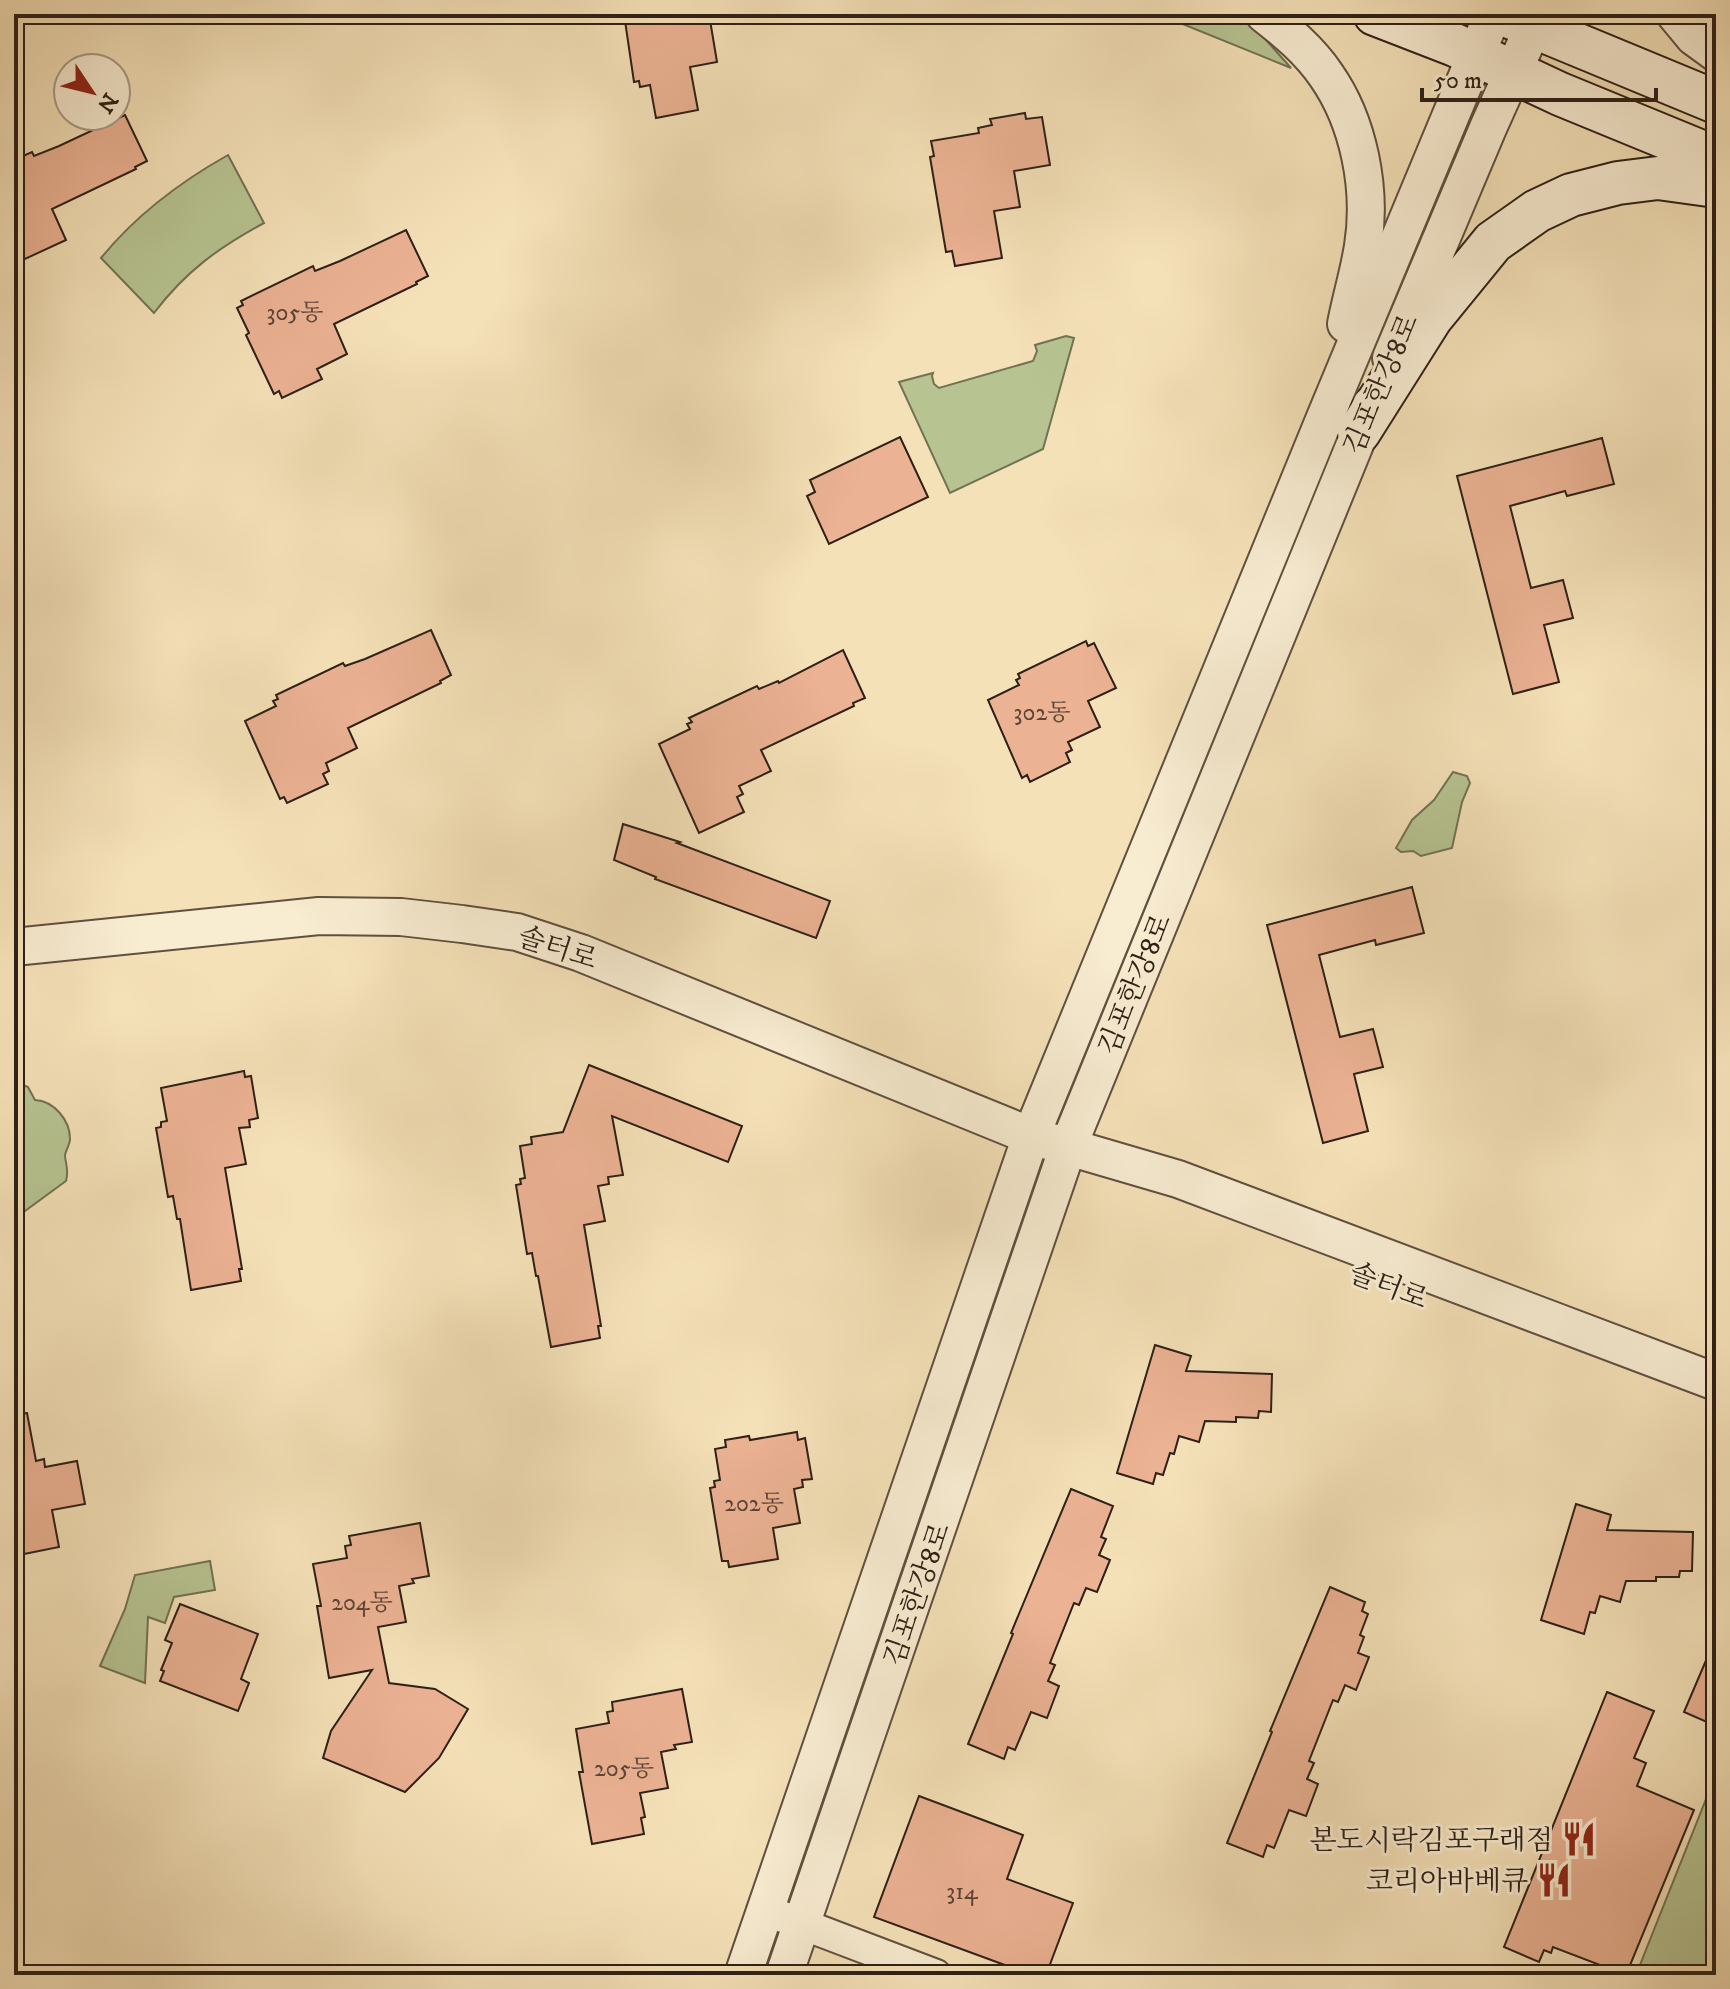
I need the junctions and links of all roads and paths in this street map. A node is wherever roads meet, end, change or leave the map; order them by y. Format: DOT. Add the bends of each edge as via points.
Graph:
graph roads {
  1 [pos="1264,14"];
  2 [pos="1375,14"];
  3 [pos="1493,14"];
  4 [pos="1675,14"];
  5 [pos="1525,18"];
  6 [pos="1716,53"];
  7 [pos="1496,63"];
  8 [pos="1716,102"];
  9 [pos="1716,158"];
  10 [pos="1716,186"];
  11 [pos="1342,426"];
  12 [pos="14,947"];
  13 [pos="1031,1136"];
  14 [pos="1068,1147"];
  15 [pos="1716,1382"];
  16 [pos="1716,1409"];
  17 [pos="765,1910"];
  18 [pos="803,1926"];
  19 [pos="743,1975"];
  20 [pos="784,1975"];
  21 [pos="936,1975"];
  1 -- 11 [label="street" via="1296,39 1327,76 1350,124 1366,184 1364,245"];
  2 -- 7 [label="main road"];
  3 -- 7 [label="street, 김포한강8로"];
  4 -- 6 [label="street"];
  5 -- 7 [label="street, 김포한강8로"];
  5 -- 8 [label="main road"];
  7 -- 9 [label="main road"];
  7 -- 11 [label="street, 김포한강8로"];
  10 -- 11 [label="main road" via="1658,178 1618,183 1571,195 1537,211 1493,242"];
  11 -- 13 [label="street, 김포한강8로"];
  11 -- 14 [label="street, 김포한강8로"];
  12 -- 13 [label="street, 솔터로" via="319,916 401,917 517,932 594,958"];
  13 -- 14 [label="street, 솔터로"];
  13 -- 17 [label="street, 김포한강8로"];
  14 -- 15 [label="street, 솔터로" via="1178,1179"];
  14 -- 16 [label="street, 솔터로" via="1159,1198"];
  14 -- 18 [label="street, 김포한강8로"];
  17 -- 18 [label="street"];
  17 -- 19 [label="street, 김포한강8로"];
  18 -- 20 [label="street, 김포한강8로"];
  18 -- 21 [label="street"];
}
